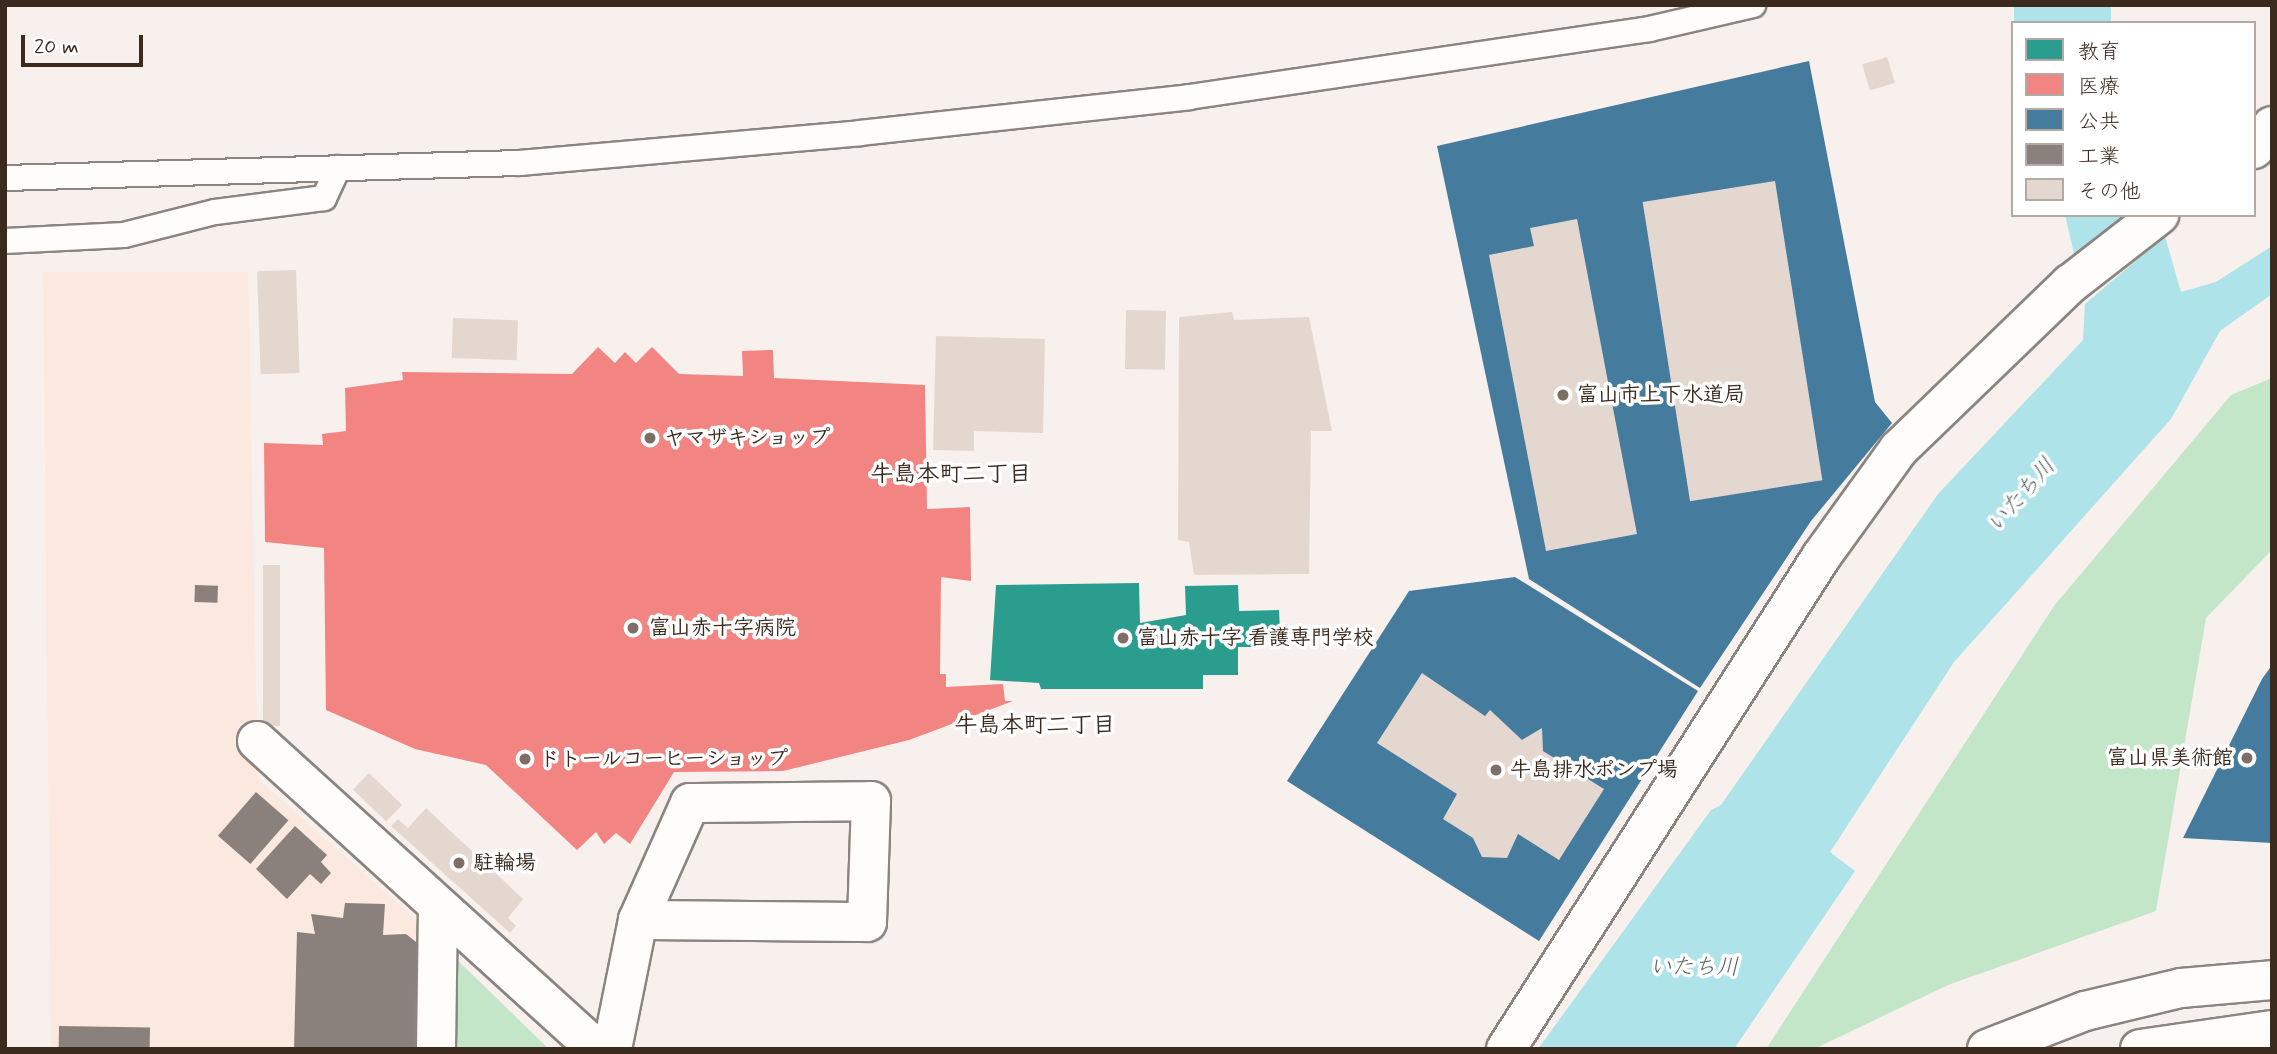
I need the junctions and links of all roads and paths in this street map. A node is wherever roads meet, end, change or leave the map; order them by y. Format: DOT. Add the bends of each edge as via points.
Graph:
graph roads {
  1 [pos="1753,5"];
  2 [pos="338,168"];
  3 [pos="5,177"];
  4 [pos="2156,217"];
  5 [pos="5,241"];
  6 [pos="257,741"];
  7 [pos="438,909"];
  8 [pos="638,920"];
  9 [pos="2272,980"];
  10 [pos="2272,1030"];
  11 [pos="436,1049"];
  12 [pos="597,1049"];
  13 [pos="612,1049"];
  14 [pos="1506,1049"];
  15 [pos="1987,1049"];
  16 [pos="2140,1049"];
  1 -- 2 [label="lane" via="1649,29 1176,98 520,163"];
  2 -- 3 [label="lane"];
  2 -- 5 [label="lane" via="324,198 215,212 124,235"];
  4 -- 14 [label="street" via="2070,284 1899,449 1821,557"];
  6 -- 7 [label="street"];
  7 -- 11 [label="street"];
  7 -- 12 [label="street"];
  8 -- 8 [label="street" via="690,803 871,801 867,922"];
  8 -- 13 [label="street"];
  9 -- 15 [label="street" via="2169,991 2085,1011"];
  10 -- 16 [label="street"];
}
